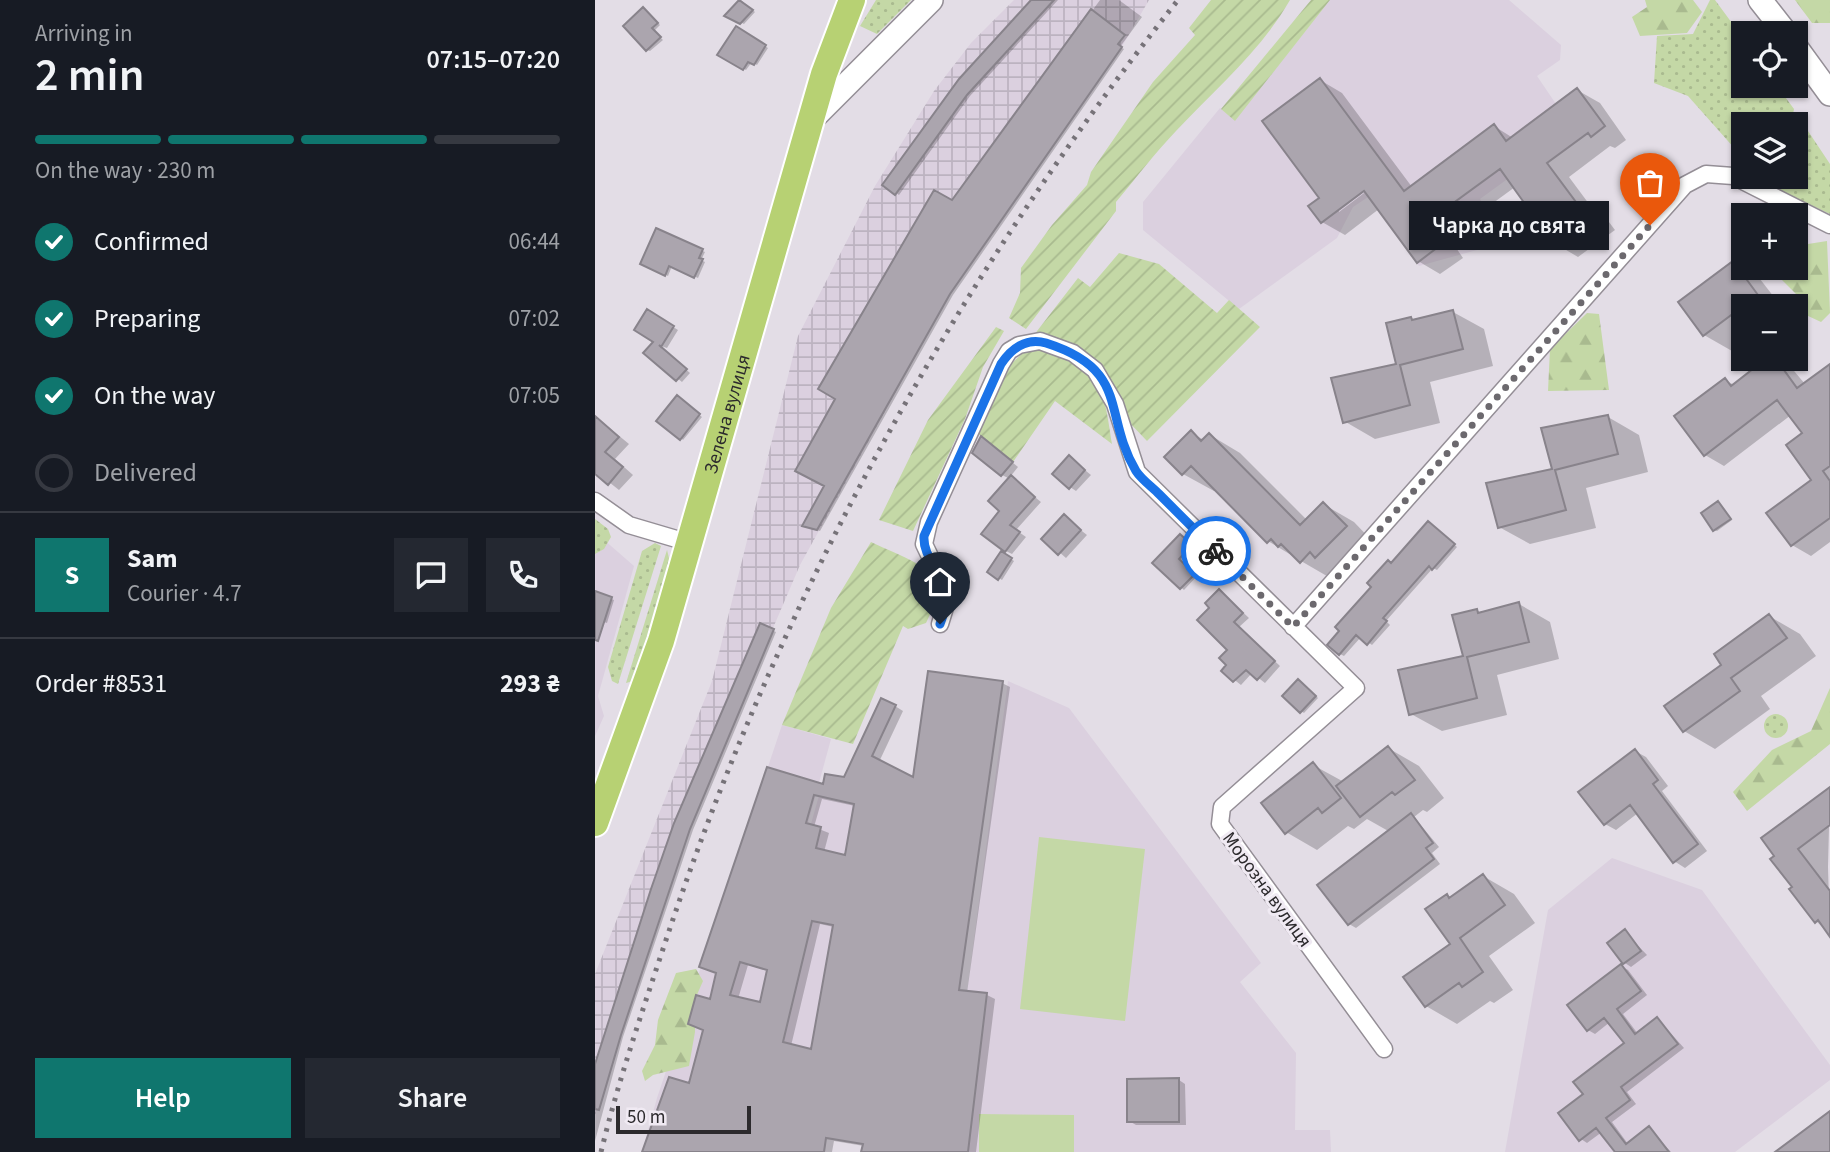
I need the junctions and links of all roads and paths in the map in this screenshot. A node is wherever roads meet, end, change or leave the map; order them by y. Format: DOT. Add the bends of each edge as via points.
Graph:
graph roads {
  1 [pos="852,0"];
  2 [pos="931,0"];
  3 [pos="1760,0"];
  4 [pos="1777,21"];
  5 [pos="1808,64"];
  6 [pos="1830,94"];
  7 [pos="814,117"];
  8 [pos="1830,225"];
  9 [pos="595,501"];
  10 [pos="690,543"];
  11 [pos="940,624"];
  12 [pos="1293,627"];
  13 [pos="595,823"];
  14 [pos="1384,1049"];
  1 -- 7 [label="main road, Зелена вулиця" via="824,74"];
  2 -- 7 [label="main road"];
  3 -- 4 [label="main road"];
  5 -- 6 [label="main road"];
  7 -- 10 [label="main road, Зелена вулиця"];
  8 -- 12 [label="street" via="1733,176 1706,174 1685,185"];
  9 -- 10 [label="street" via="629,525"];
  10 -- 13 [label="main road, Зелена вулиця" via="642,700"];
  11 -- 12 [label="street, Морозна вулиця" via="946,590 924,536 1009,351 1040,341 1073,354 1095,370 1115,404 1137,472"];
  12 -- 14 [label="street, Морозна вулиця" via="1356,688 1221,807 1220,824"];
}
